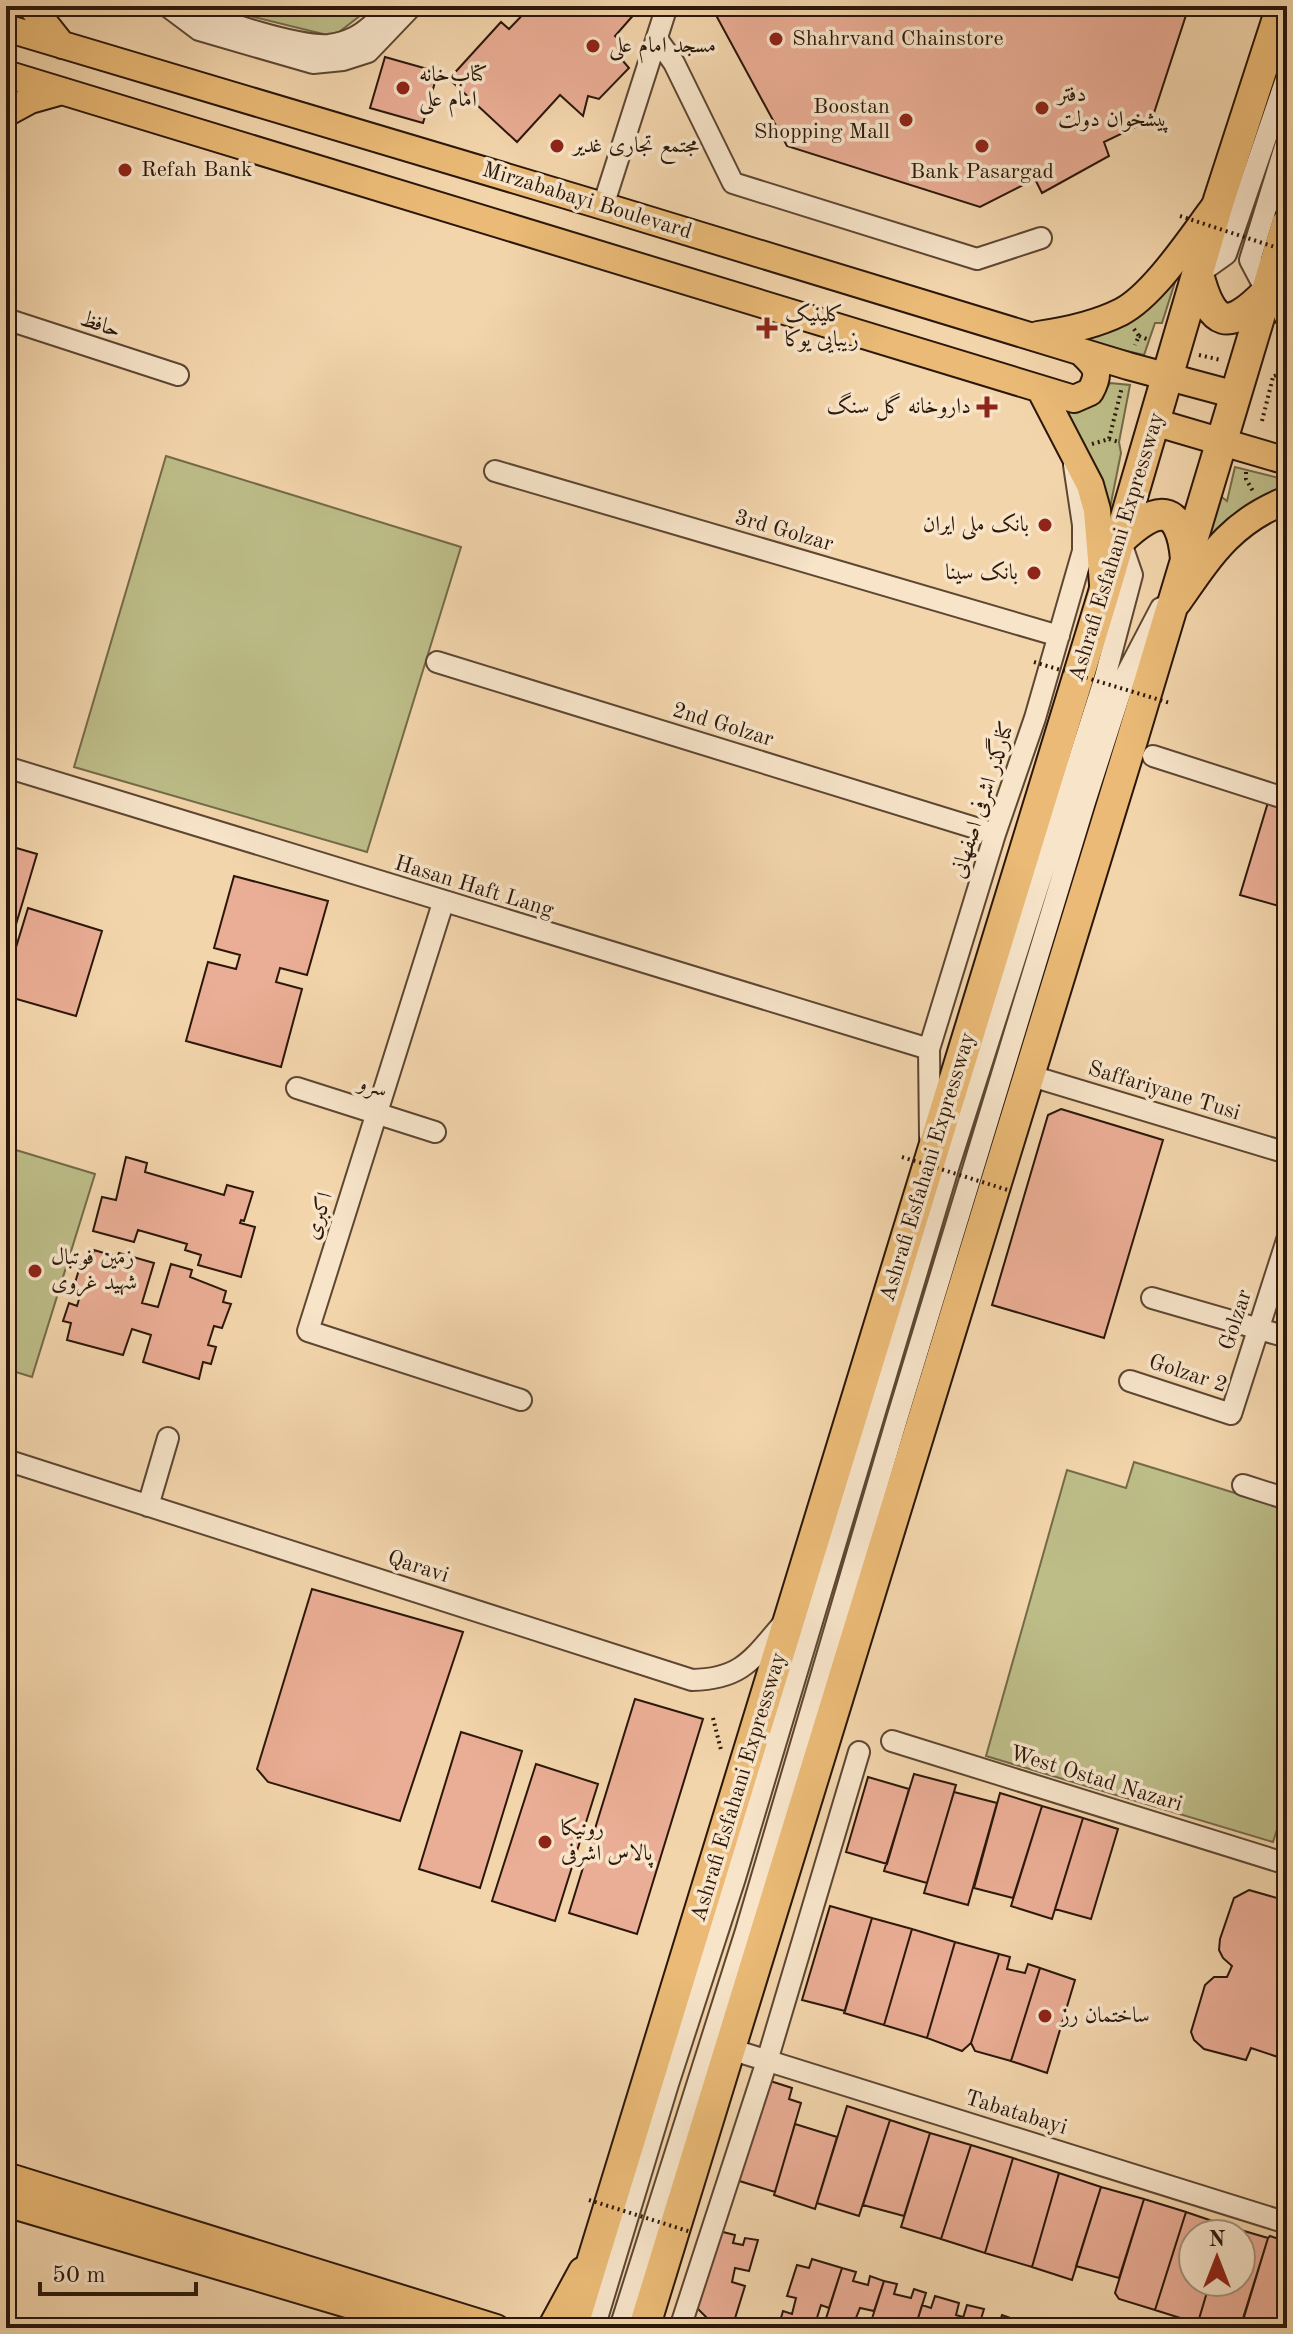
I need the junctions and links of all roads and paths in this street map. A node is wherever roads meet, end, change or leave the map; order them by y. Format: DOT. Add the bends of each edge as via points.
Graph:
graph roads {
  1 [pos="31,6"];
  2 [pos="167,6"];
  3 [pos="194,6"];
  4 [pos="390,6"];
  5 [pos="412,6"];
  6 [pos="667,6"];
  7 [pos="1282,6"];
  8 [pos="6,28"];
  9 [pos="657,39"];
  10 [pos="62,45"];
  11 [pos="6,74"];
  12 [pos="1287,76"];
  13 [pos="63,91"];
  14 [pos="6,113"];
  15 [pos="1287,140"];
  16 [pos="1219,200"];
  17 [pos="603,206"];
  18 [pos="1180,216"];
  19 [pos="1287,225"];
  20 [pos="1041,238"];
  21 [pos="1287,251"];
  22 [pos="1198,274"];
  23 [pos="1277,303"];
  24 [pos="6,319"];
  25 [pos="1128,320"];
  26 [pos="1035,336"];
  27 [pos="1139,336"];
  28 [pos="1149,340"];
  29 [pos="1133,350"];
  30 [pos="1081,352"];
  31 [pos="1192,353"];
  32 [pos="1222,360"];
  33 [pos="1287,371"];
  34 [pos="1265,372"];
  35 [pos="178,375"];
  36 [pos="1167,377"];
  37 [pos="1273,377"];
  38 [pos="1122,385"];
  39 [pos="1040,389"];
  40 [pos="1236,395"];
  41 [pos="1262,421"];
  42 [pos="1154,422"];
  43 [pos="1109,439"];
  44 [pos="1222,441"];
  45 [pos="1119,442"];
  46 [pos="1079,450"];
  47 [pos="1287,461"];
  48 [pos="1246,469"];
  49 [pos="495,471"];
  50 [pos="1287,500"];
  51 [pos="1259,501"];
  52 [pos="1120,540"];
  53 [pos="1186,561"];
  54 [pos="1103,596"];
  55 [pos="1171,612"];
  56 [pos="1059,636"];
  57 [pos="437,662"];
  58 [pos="1034,662"];
  59 [pos="1170,703"];
  60 [pos="1153,756"];
  61 [pos="6,767"];
  62 [pos="1287,799"];
  63 [pos="995,834"];
  64 [pos="443,903"];
  65 [pos="929,1049"];
  66 [pos="1028,1075"];
  67 [pos="297,1088"];
  68 [pos="376,1113"];
  69 [pos="435,1132"];
  70 [pos="1287,1153"];
  71 [pos="916,1160"];
  72 [pos="1011,1191"];
  73 [pos="1287,1240"];
  74 [pos="1152,1298"];
  75 [pos="1258,1330"];
  76 [pos="1287,1337"];
  77 [pos="1130,1381"];
  78 [pos="521,1400"];
  79 [pos="1231,1414"];
  80 [pos="168,1438"];
  81 [pos="6,1460"];
  82 [pos="1243,1485"];
  83 [pos="1287,1499"];
  84 [pos="148,1506"];
  85 [pos="793,1612"];
  86 [pos="892,1741"];
  87 [pos="859,1752"];
  88 [pos="1287,1864"];
  89 [pos="730,2049"];
  90 [pos="767,2061"];
  91 [pos="6,2176"];
  92 [pos="589,2200"];
  93 [pos="6,2203"];
  94 [pos="1287,2223"];
  95 [pos="691,2232"];
  96 [pos="598,2244"];
  97 [pos="350,2293"];
  98 [pos="651,2320"];
  99 [pos="412,2328"];
  100 [pos="496,2328"];
  101 [pos="551,2328"];
  102 [pos="572,2328"];
  103 [pos="594,2328"];
  104 [pos="620,2328"];
  105 [pos="680,2328"];
  1 -- 10 [label="main road"];
  2 -- 5 [label="street" via="199,30 313,63 368,52"];
  3 -- 4 [label="street" via="243,27 331,45 369,28"];
  6 -- 9 [label="street"];
  7 -- 16 [label="highway, Ashrafi Esfahani Expressway"];
  8 -- 10 [label="main road, Mirzababayi Boulevard"];
  9 -- 17 [label="street"];
  9 -- 20 [label="street" via="733,183 977,259"];
  10 -- 17 [label="main road, Mirzababayi Boulevard"];
  11 -- 13 [label="main road"];
  12 -- 22 [label="street" via="1226,254"];
  13 -- 14 [label="main road"];
  13 -- 39 [label="main road"];
  15 -- 23 [label="street" via="1250,260"];
  16 -- 22 [label="highway, Ashrafi Esfahani Expressway"];
  16 -- 26 [label="main road" via="1157,280 1124,311 1078,329"];
  17 -- 26 [label="main road, Mirzababayi Boulevard"];
  18 -- 21 [label="path, bridge"];
  19 -- 23 [label="highway"];
  22 -- 23 [label="highway" via="1208,307 1223,318"];
  22 -- 36 [label="highway, Ashrafi Esfahani Expressway"];
  23 -- 40 [label="highway"];
  24 -- 35 [label="street, حافظ"];
  25 -- 27 [label="path"];
  26 -- 30 [label="main road, Mirzababayi Boulevard"];
  27 -- 28 [label="path"];
  27 -- 29 [label="path"];
  30 -- 36 [label="main road, Mirzababayi Boulevard"];
  30 -- 39 [label="main road" via="1095,366 1097,379 1090,392 1074,399"];
  31 -- 32 [label="path"];
  33 -- 37 [label="path"];
  34 -- 37 [label="path"];
  36 -- 40 [label="main road, Mirzababayi Boulevard"];
  36 -- 42 [label="highway, Ashrafi Esfahani Expressway"];
  37 -- 41 [label="path"];
  38 -- 43 [label="path"];
  39 -- 46 [label="main road"];
  40 -- 44 [label="highway"];
  42 -- 44 [label="main road"];
  42 -- 52 [label="highway, Ashrafi Esfahani Expressway"];
  43 -- 45 [label="path"];
  43 -- 46 [label="path"];
  44 -- 47 [label="main road"];
  44 -- 53 [label="highway"];
  46 -- 54 [label="main road" via="1097,510"];
  46 -- 56 [label="street, کنارگذر اشرفی اصفهانی" via="1074,477 1083,551"];
  48 -- 51 [label="path"];
  49 -- 56 [label="street, 3rd Golzar"];
  50 -- 55 [label="main road" via="1227,536"];
  52 -- 53 [label="highway" via="1149,516 1173,518 1184,536"];
  52 -- 54 [label="highway, Ashrafi Esfahani Expressway"];
  52 -- 103 [label="street" via="1132,575 1109,663 949,1165"];
  53 -- 55 [label="highway"];
  53 -- 104 [label="street" via="1121,689 746,1931"];
  54 -- 71 [label="highway, Ashrafi Esfahani Expressway"];
  55 -- 66 [label="highway"];
  56 -- 63 [label="street, کنارگذر اشرفی اصفهانی"];
  57 -- 63 [label="street, 2nd Golzar"];
  58 -- 59 [label="path, bridge"];
  60 -- 62 [label="street"];
  61 -- 64 [label="street, Hasan Haft Lang"];
  63 -- 65 [label="street, کنارگذر اشرفی اصفهانی"];
  64 -- 65 [label="street, Hasan Haft Lang"];
  64 -- 68 [label="street, اکبری"];
  65 -- 71 [label="street, کنارگذر اشرفی اصفهانی"];
  66 -- 70 [label="street, Saffariyane Tusi"];
  66 -- 89 [label="highway"];
  67 -- 68 [label="street, سرو"];
  68 -- 69 [label="street, سرو"];
  68 -- 78 [label="street, اکبری" via="308,1331"];
  71 -- 72 [label="path, bridge"];
  71 -- 85 [label="highway, Ashrafi Esfahani Expressway"];
  73 -- 75 [label="street, Golzar"];
  74 -- 75 [label="street"];
  75 -- 76 [label="street"];
  75 -- 79 [label="street, Golzar"];
  77 -- 79 [label="street, Golzar 2"];
  80 -- 84 [label="street"];
  81 -- 84 [label="street, Qaravi"];
  82 -- 83 [label="street"];
  84 -- 85 [label="street, Qaravi" via="692,1680 720,1679 739,1671"];
  85 -- 96 [label="highway, Ashrafi Esfahani Expressway"];
  86 -- 88 [label="street, West Ostad Nazari"];
  87 -- 90 [label="street"];
  89 -- 90 [label="street, Tabatabayi"];
  89 -- 98 [label="highway"];
  90 -- 94 [label="street, Tabatabayi"];
  90 -- 105 [label="street"];
  91 -- 97 [label="main road"];
  92 -- 95 [label="path, bridge"];
  93 -- 97 [label="main road"];
  96 -- 101 [label="main road"];
  96 -- 102 [label="highway, Ashrafi Esfahani Expressway"];
  97 -- 99 [label="main road"];
  97 -- 100 [label="main road"];
}
